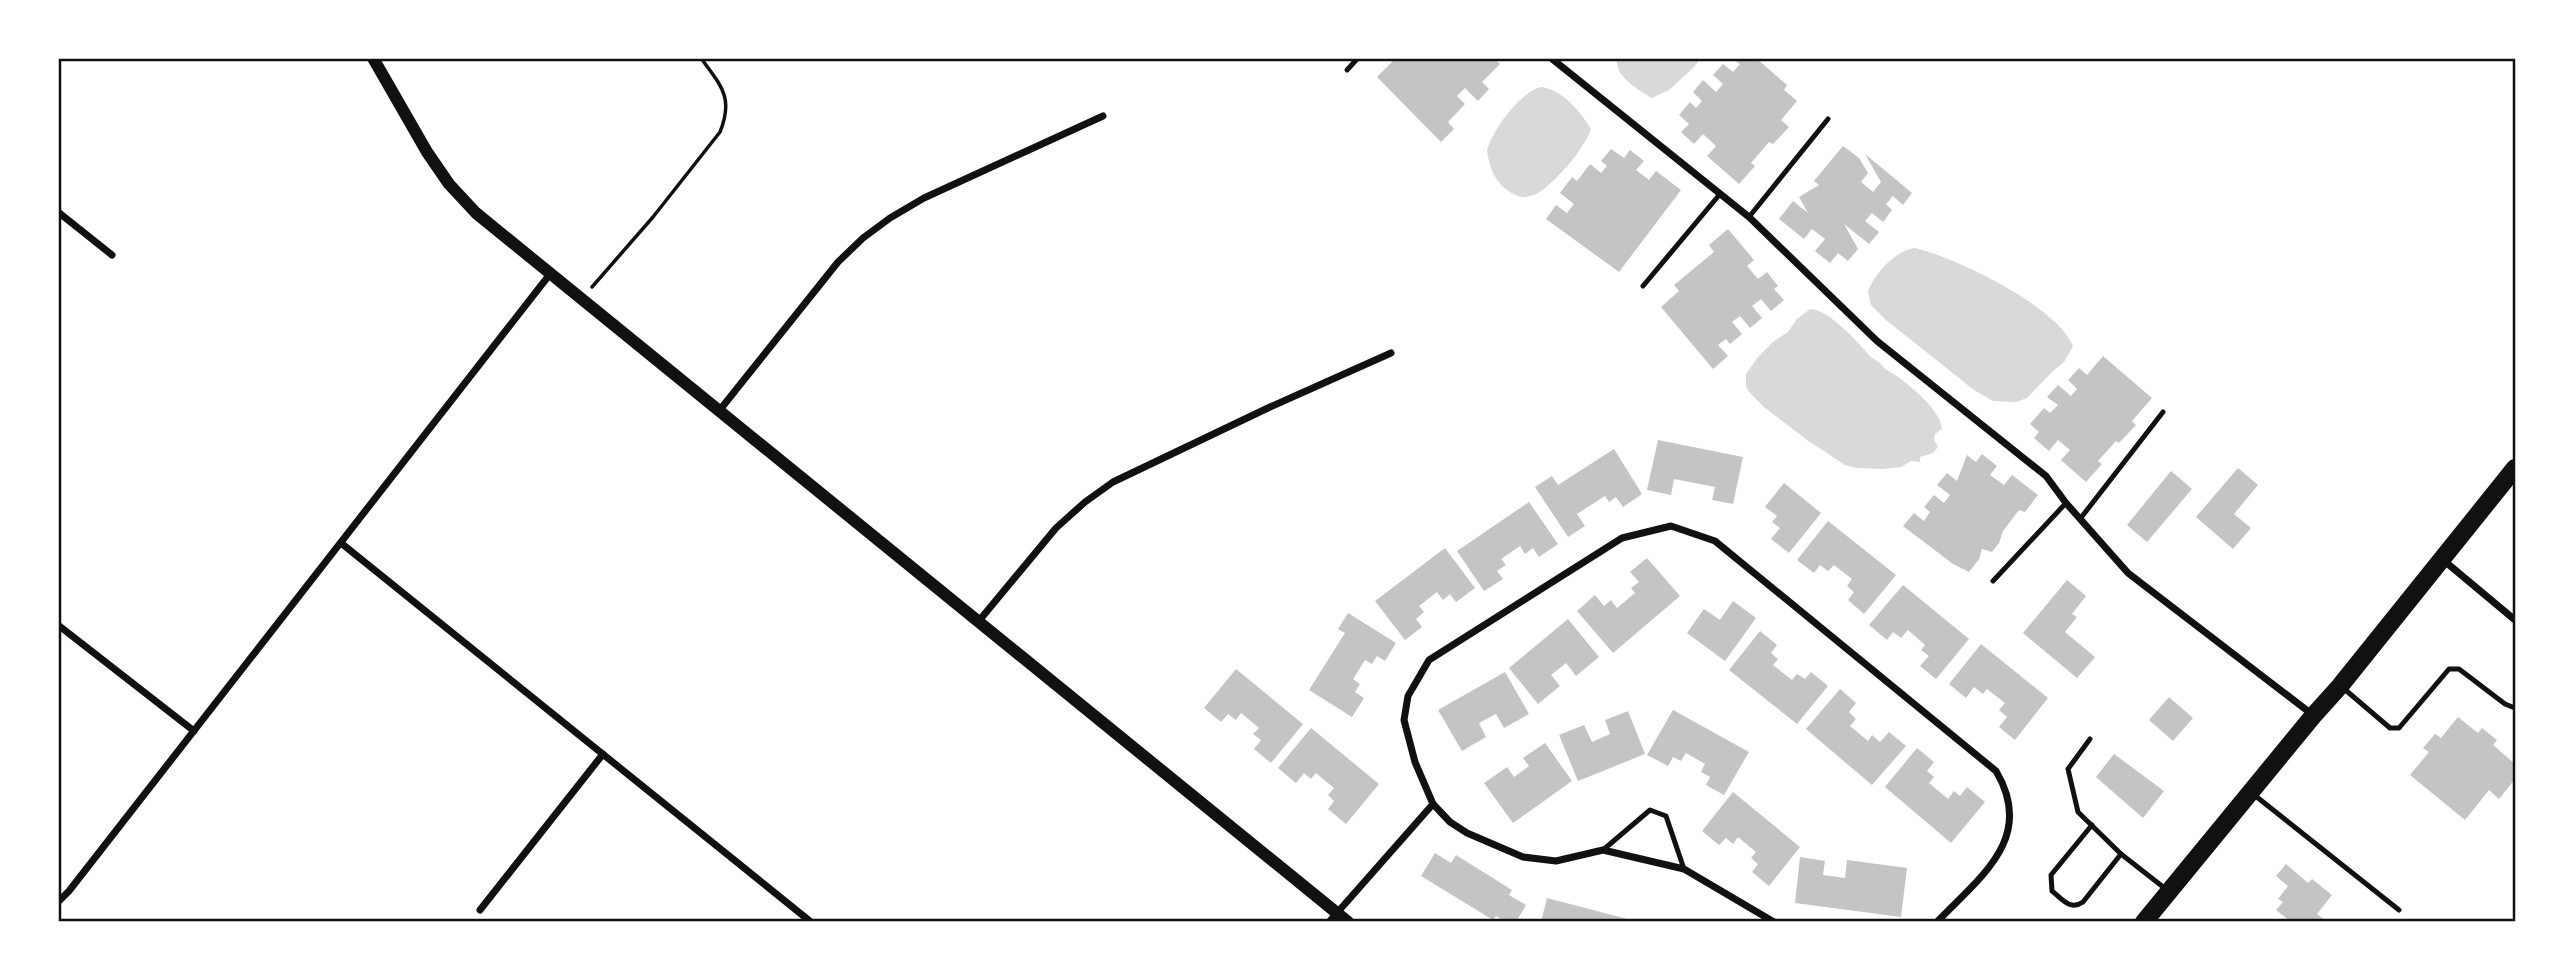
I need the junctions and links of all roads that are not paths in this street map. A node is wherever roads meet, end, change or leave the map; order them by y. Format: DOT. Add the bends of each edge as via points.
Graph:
graph roads {
  1 [pos="373,58"];
  2 [pos="1358,58"];
  3 [pos="1551,58"];
  4 [pos="1347,70"];
  5 [pos="1103,116"];
  6 [pos="1828,119"];
  7 [pos="1720,194"];
  8 [pos="58,212"];
  9 [pos="1749,217"];
  10 [pos="113,255"];
  11 [pos="550,274"];
  12 [pos="1643,286"];
  13 [pos="1391,353"];
  14 [pos="719,411"];
  15 [pos="2164,412"];
  16 [pos="2515,468"];
  17 [pos="2066,503"];
  18 [pos="2080,519"];
  19 [pos="341,542"];
  20 [pos="2441,558"];
  21 [pos="1993,581"];
  22 [pos="2515,620"];
  23 [pos="978,622"];
  24 [pos="58,625"];
  25 [pos="2340,686"];
  26 [pos="2515,708"];
  27 [pos="2313,716"];
  28 [pos="194,731"];
  29 [pos="2090,739"];
  30 [pos="603,754"];
  31 [pos="2250,792"];
  32 [pos="1433,804"];
  33 [pos="2092,825"];
  34 [pos="1603,850"];
  35 [pos="2121,854"];
  36 [pos="1684,869"];
  37 [pos="2169,892"];
  38 [pos="58,902"];
  39 [pos="480,910"];
  40 [pos="2399,910"];
  41 [pos="1333,918"];
  42 [pos="811,922"];
  43 [pos="1348,922"];
  44 [pos="1774,922"];
  45 [pos="1937,922"];
  46 [pos="2144,922"];
  1 -- 11 [label="street" via="449,184 476,213"];
  2 -- 4 [label="lane"];
  3 -- 7 [label="street"];
  5 -- 14 [label="street" via="890,218 838,262"];
  6 -- 9 [label="lane"];
  7 -- 9 [label="street"];
  7 -- 12 [label="lane"];
  8 -- 10 [label="street"];
  9 -- 17 [label="street" via="1877,341 2046,476"];
  11 -- 14 [label="street"];
  11 -- 19 [label="street"];
  13 -- 23 [label="street" via="1113,482 1056,528"];
  14 -- 23 [label="street"];
  15 -- 18 [label="lane"];
  16 -- 20 [label="main road"];
  17 -- 18 [label="street"];
  17 -- 21 [label="lane"];
  18 -- 27 [label="street" via="2128,573"];
  19 -- 28 [label="street"];
  19 -- 30 [label="street"];
  20 -- 22 [label="street"];
  20 -- 25 [label="main road"];
  23 -- 41 [label="street"];
  24 -- 28 [label="street"];
  25 -- 26 [label="lane" via="2390,728 2399,728 2449,669 2459,668"];
  25 -- 27 [label="main road"];
  27 -- 31 [label="main road"];
  28 -- 38 [label="street"];
  29 -- 33 [label="lane" via="2068,769 2078,813"];
  30 -- 39 [label="street"];
  30 -- 42 [label="street"];
  31 -- 37 [label="main road"];
  31 -- 40 [label="lane"];
  32 -- 34 [label="street" via="1467,833 1524,857 1556,861"];
  32 -- 41 [label="street"];
  32 -- 45 [label="street" via="1404,720 1408,696 1429,660 1622,538 1671,526 1715,541 1996,771 2011,805 2005,844"];
  33 -- 35 [label="lane"];
  33 -- 35 [label="lane" via="2051,875 2052,891 2070,906 2077,906"];
  34 -- 36 [label="street"];
  34 -- 36 [label="lane" via="1650,810 1666,816"];
  35 -- 37 [label="lane"];
  36 -- 44 [label="street"];
  37 -- 46 [label="main road"];
  41 -- 43 [label="street"];
}
